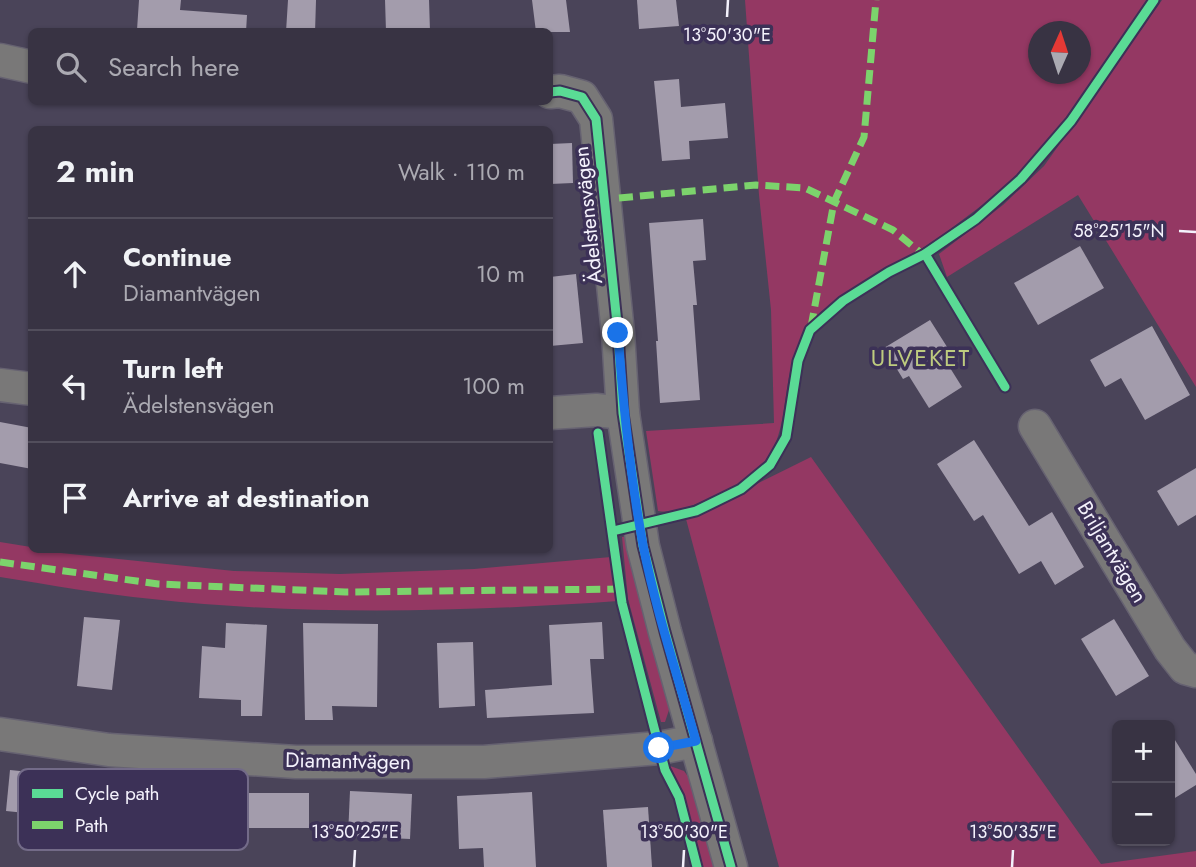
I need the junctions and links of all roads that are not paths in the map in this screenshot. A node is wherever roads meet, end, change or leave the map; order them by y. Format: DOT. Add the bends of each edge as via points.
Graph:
graph roads {
  1 [pos="0,60"];
  2 [pos="28,66"];
  3 [pos="553,92"];
  4 [pos="0,384"];
  5 [pos="28,388"];
  6 [pos="553,413"];
  7 [pos="623,413"];
  8 [pos="1035,426"];
  9 [pos="1196,671"];
  10 [pos="0,734"];
  11 [pos="696,741"];
  12 [pos="731,867"];
  1 -- 2 [label="street"];
  3 -- 7 [label="street, Ädelstensvägen" via="582,97 596,119"];
  4 -- 5 [label="street"];
  6 -- 7 [label="street"];
  7 -- 11 [label="street, Ädelstensvägen" via="643,546"];
  8 -- 9 [label="street, Briljantvägen" via="1170,649 1185,668"];
  10 -- 11 [label="street, Diamantvägen" via="109,750 296,762 484,762"];
  11 -- 12 [label="street, Ädelstensvägen"];
}
